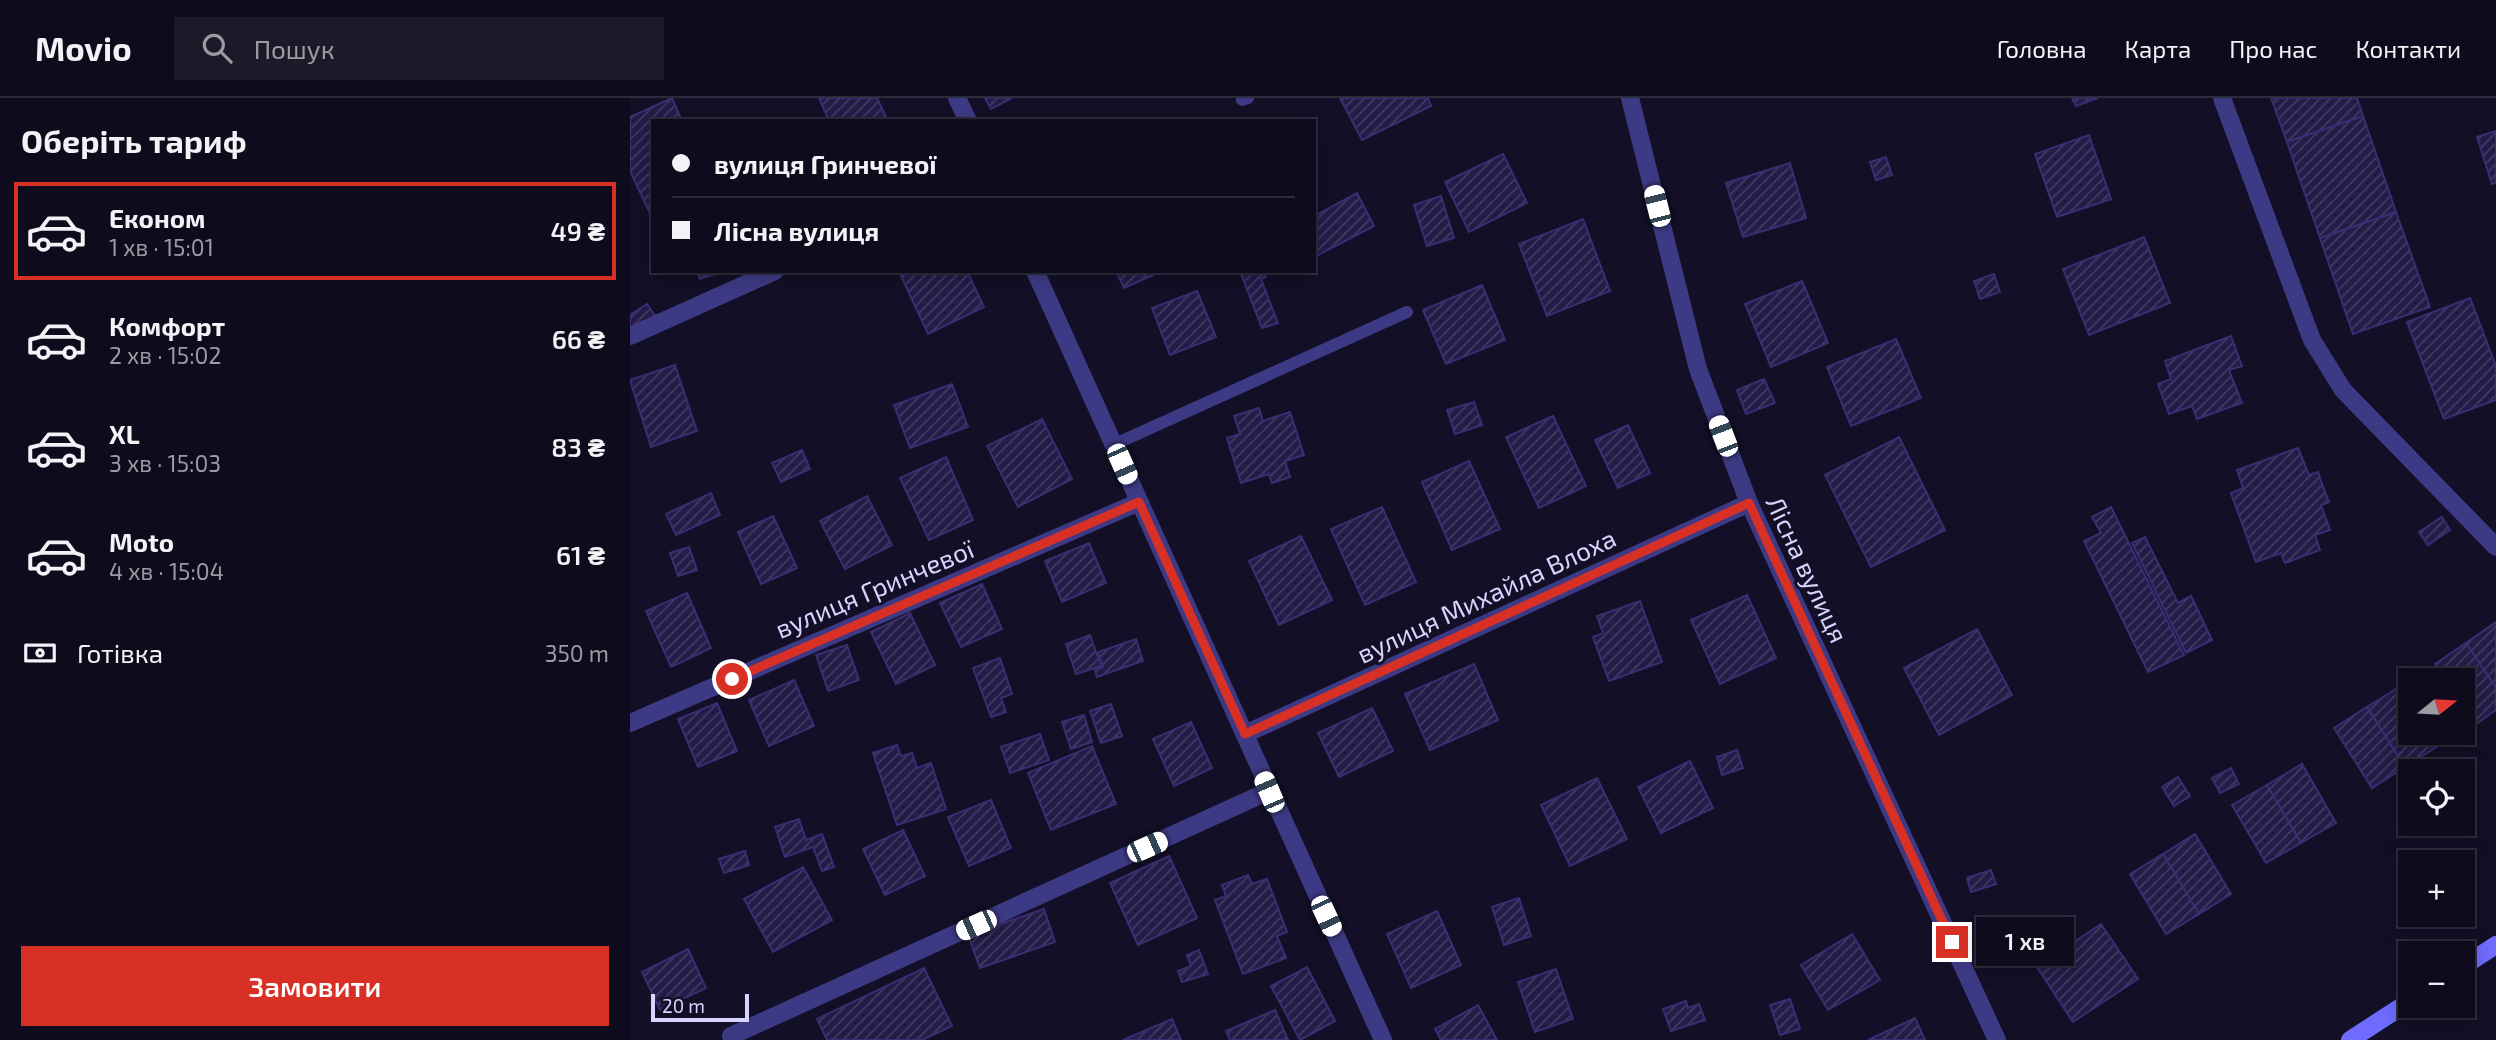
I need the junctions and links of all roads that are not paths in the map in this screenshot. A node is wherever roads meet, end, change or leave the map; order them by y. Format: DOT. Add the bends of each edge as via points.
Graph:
graph roads {
  1 [pos="957,98"];
  2 [pos="1630,98"];
  3 [pos="2222,98"];
  4 [pos="967,119"];
  5 [pos="771,273"];
  6 [pos="1036,273"];
  7 [pos="1407,312"];
  8 [pos="630,336"];
  9 [pos="1113,444"];
  10 [pos="1139,502"];
  11 [pos="1749,503"];
  12 [pos="2496,547"];
  13 [pos="630,723"];
  14 [pos="1245,734"];
  15 [pos="1269,792"];
  16 [pos="2496,944"];
  17 [pos="2475,958"];
  18 [pos="2398,1009"];
  19 [pos="731,1036"];
  20 [pos="1383,1040"];
  21 [pos="1997,1040"];
  22 [pos="2350,1040"];
  1 -- 4 [label="street"];
  2 -- 11 [label="street, Лісна вулиця" via="1698,369"];
  3 -- 12 [label="street" via="2312,340 2343,390"];
  5 -- 8 [label="street"];
  6 -- 9 [label="street"];
  7 -- 9 [label="lane"];
  9 -- 10 [label="street"];
  10 -- 13 [label="street, вулиця Гринчевої"];
  10 -- 14 [label="street"];
  11 -- 14 [label="street, вулиця Михайла Влоха"];
  11 -- 21 [label="street, Лісна вулиця"];
  14 -- 15 [label="street"];
  15 -- 19 [label="street"];
  15 -- 20 [label="street"];
  16 -- 17 [label="main road"];
  18 -- 22 [label="main road"];
}
